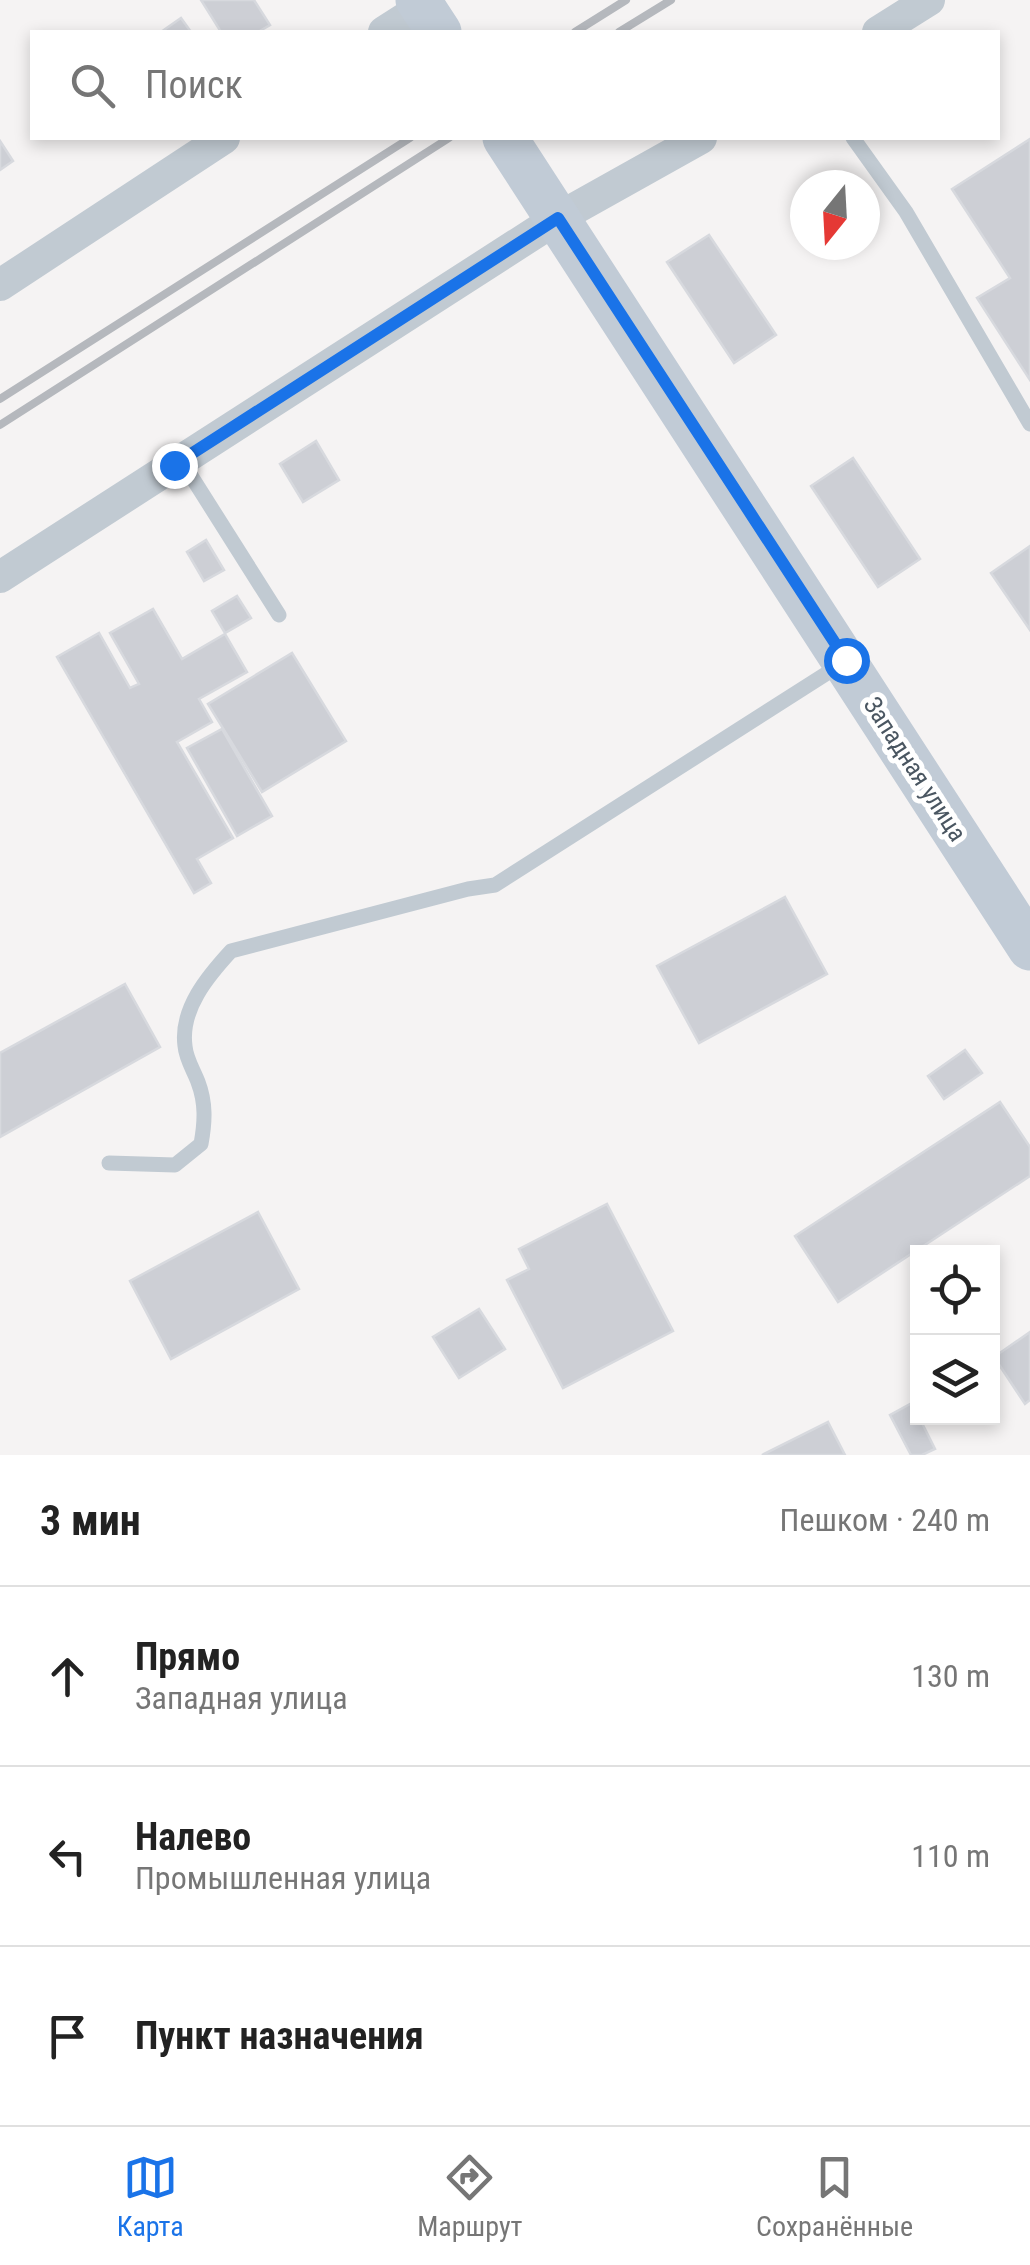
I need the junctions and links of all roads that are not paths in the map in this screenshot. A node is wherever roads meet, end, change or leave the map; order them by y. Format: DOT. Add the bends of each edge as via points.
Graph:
graph roads {
  1 [pos="929,0"];
  2 [pos="426,13"];
  3 [pos="388,30"];
  4 [pos="881,30"];
  5 [pos="221,140"];
  6 [pos="506,140"];
  7 [pos="697,140"];
  8 [pos="854,140"];
  9 [pos="558,218"];
  10 [pos="0,284"];
  11 [pos="1030,424"];
  12 [pos="181,460"];
  13 [pos="0,577"];
  14 [pos="279,615"];
  15 [pos="846,660"];
  16 [pos="1030,948"];
  17 [pos="109,1163"];
  1 -- 4 [label="street"];
  2 -- 3 [label="street"];
  5 -- 10 [label="street"];
  6 -- 9 [label="main road, Западная улица"];
  7 -- 9 [label="street"];
  8 -- 11 [label="lane" via="906,212"];
  9 -- 12 [label="street"];
  9 -- 15 [label="main road, Западная улица"];
  12 -- 13 [label="street"];
  12 -- 14 [label="lane"];
  15 -- 16 [label="main road, Западная улица"];
  15 -- 17 [label="lane" via="496,885 231,951 204,980 184,1042 206,1118 202,1144 175,1166"];
}
